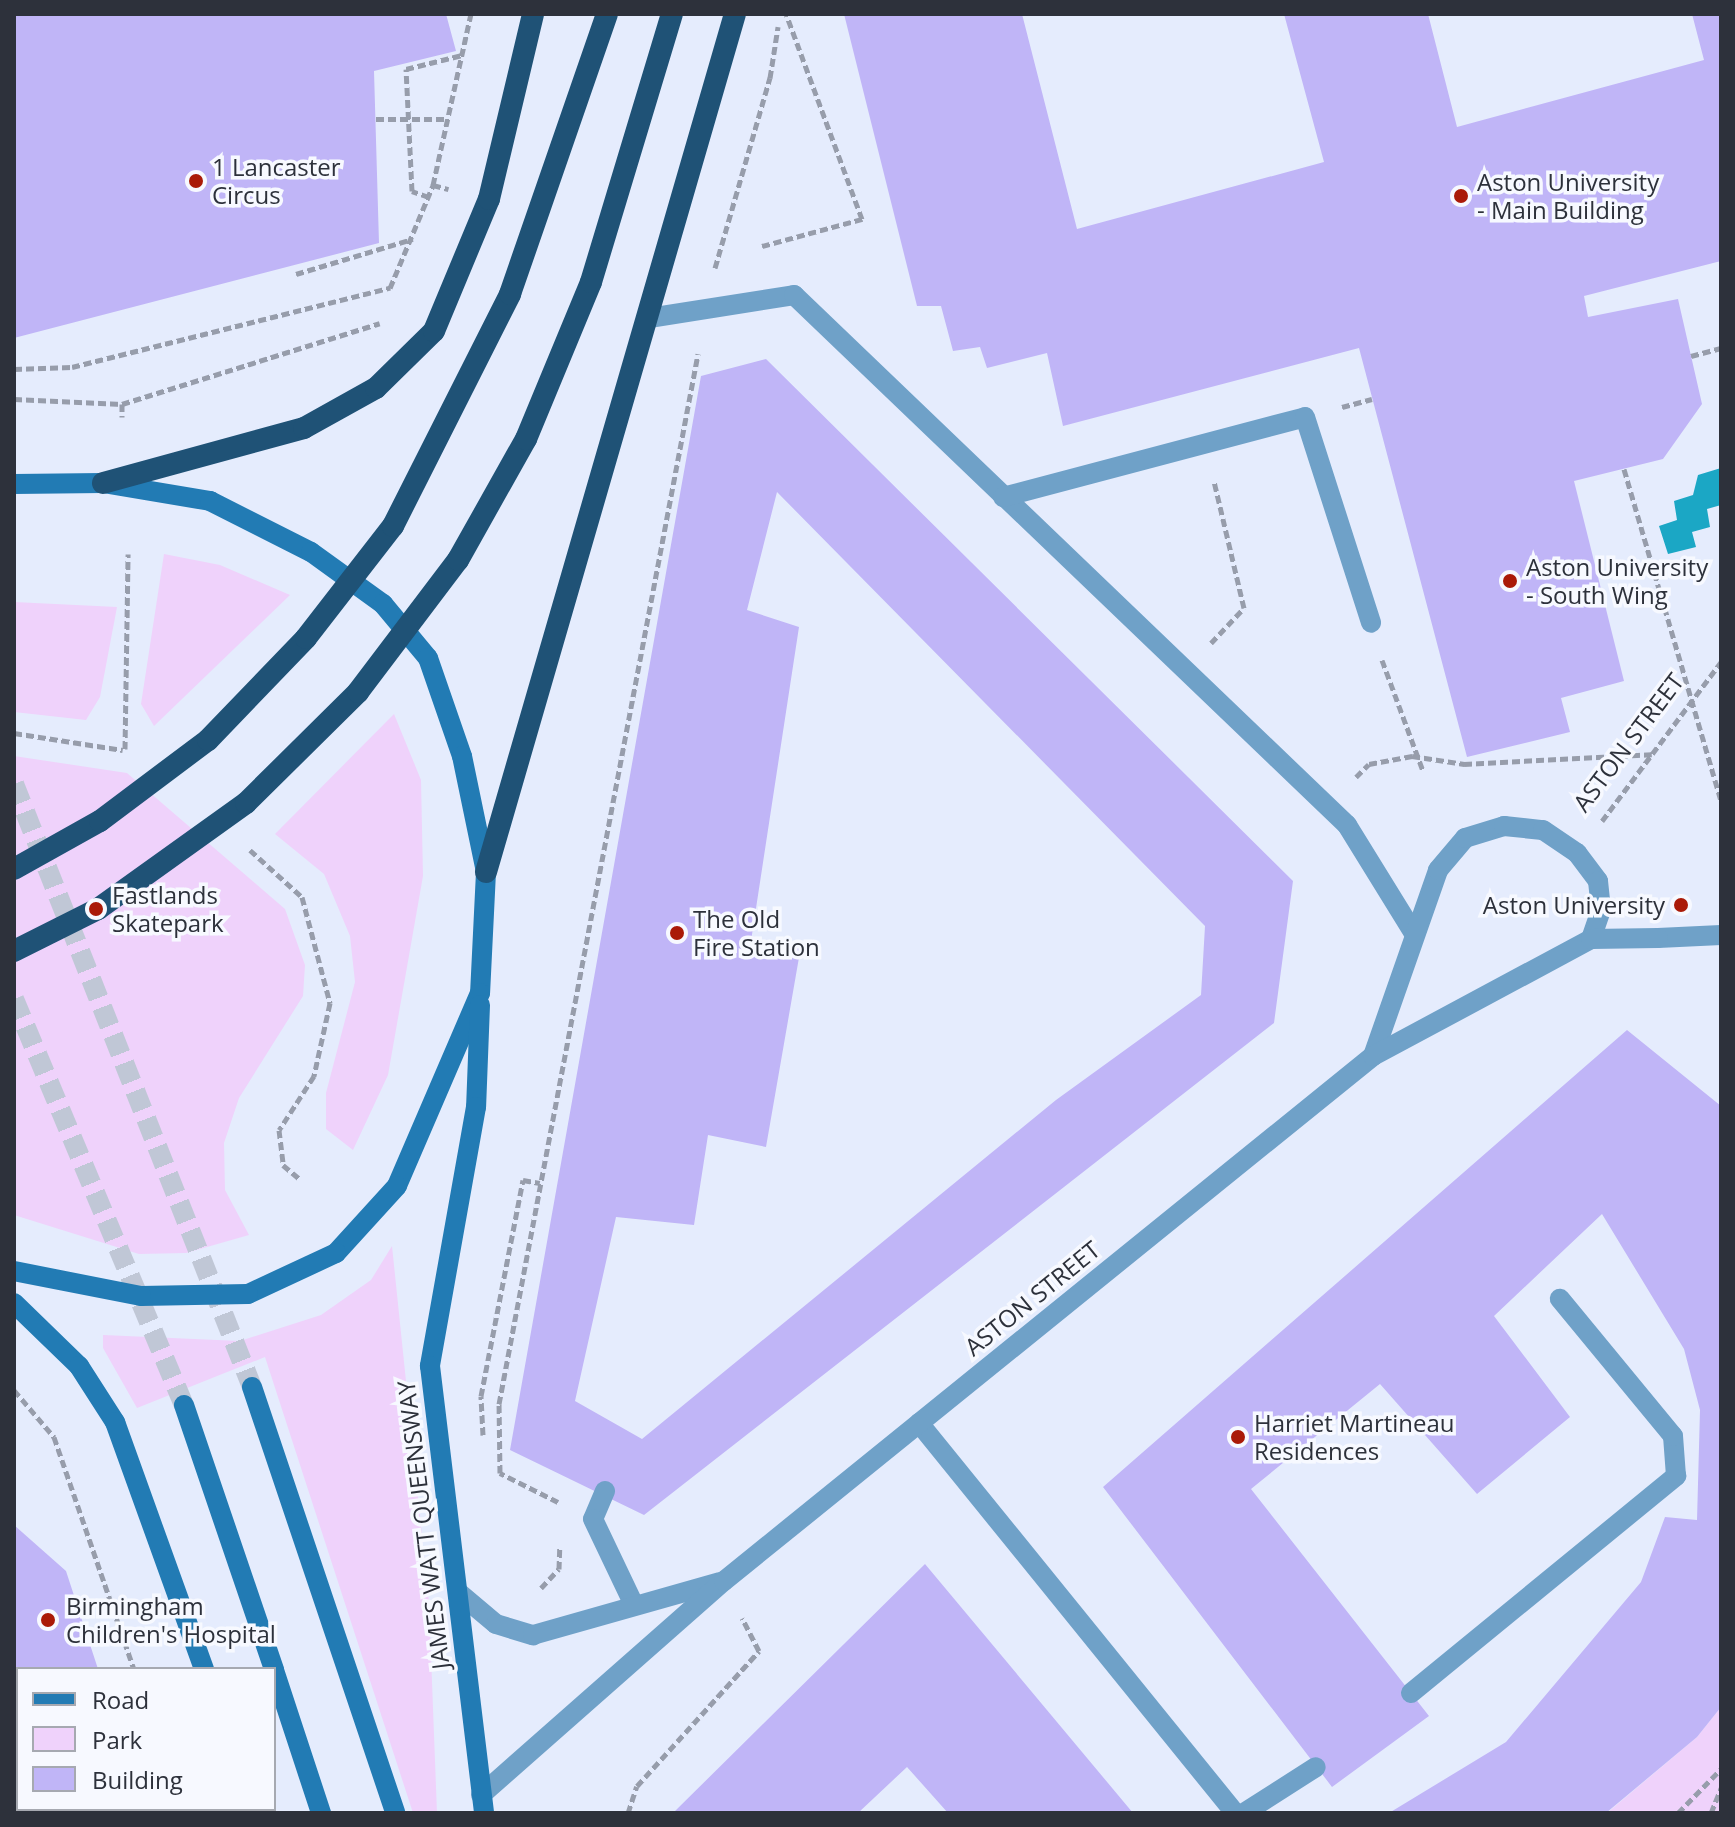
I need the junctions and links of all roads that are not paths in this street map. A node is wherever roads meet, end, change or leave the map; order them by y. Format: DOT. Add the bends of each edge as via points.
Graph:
graph roads {
  1 [pos="533,14"];
  2 [pos="607,14"];
  3 [pos="672,14"];
  4 [pos="735,14"];
  5 [pos="649,318"];
  6 [pos="103,483"];
  7 [pos="14,484"];
  8 [pos="1003,497"];
  9 [pos="1371,623"];
  10 [pos="14,869"];
  11 [pos="486,872"];
  12 [pos="1415,935"];
  13 [pos="1721,935"];
  14 [pos="1591,939"];
  15 [pos="14,951"];
  16 [pos="480,993"];
  17 [pos="1373,1056"];
  18 [pos="14,1271"];
  19 [pos="1560,1299"];
  20 [pos="14,1303"];
  21 [pos="252,1387"];
  22 [pos="184,1405"];
  23 [pos="919,1423"];
  24 [pos="605,1491"];
  25 [pos="724,1581"];
  26 [pos="459,1593"];
  27 [pos="633,1603"];
  28 [pos="203,1667"];
  29 [pos="273,1667"];
  30 [pos="276,1676"];
  31 [pos="1411,1693"];
  32 [pos="1316,1767"];
  33 [pos="482,1804"];
  34 [pos="321,1813"];
  35 [pos="395,1813"];
  36 [pos="1235,1813"];
  37 [pos="1244,1813"];
  1 -- 6 [label="highway" via="489,199 434,331 376,388 304,428"];
  2 -- 10 [label="highway, bridge" via="510,294 393,526 306,638 208,740 100,821"];
  3 -- 15 [label="highway, bridge" via="591,282 526,439 458,560 358,692 246,803 98,909"];
  4 -- 5 [label="highway"];
  5 -- 8 [label="street" via="794,295"];
  5 -- 11 [label="highway"];
  6 -- 7 [label="main road, JAMES WATT QUEENSWAY"];
  6 -- 11 [label="main road, JAMES WATT QUEENSWAY" via="210,501 311,552 383,604 428,658 462,756"];
  8 -- 9 [label="street" via="1305,417"];
  8 -- 12 [label="street" via="1347,825"];
  11 -- 16 [label="main road, JAMES WATT QUEENSWAY"];
  12 -- 14 [label="street" via="1438,870 1465,838 1504,826 1543,830 1577,853 1598,881 1601,910"];
  12 -- 17 [label="street"];
  13 -- 14 [label="street, ASTON STREET"];
  14 -- 17 [label="street, ASTON STREET"];
  16 -- 18 [label="main road" via="397,1186 336,1253 248,1294 141,1296"];
  16 -- 26 [label="main road, JAMES WATT QUEENSWAY" via="476,1107 430,1366"];
  17 -- 23 [label="street, ASTON STREET"];
  19 -- 31 [label="street" via="1673,1436 1676,1476"];
  20 -- 28 [label="main road" via="79,1366 115,1422"];
  21 -- 35 [label="main road"];
  22 -- 29 [label="main road"];
  23 -- 25 [label="street, ASTON STREET"];
  23 -- 36 [label="street"];
  24 -- 27 [label="street" via="593,1519"];
  25 -- 27 [label="street, ASTON STREET"];
  25 -- 33 [label="street, ASTON STREET"];
  26 -- 27 [label="street, ASTON STREET" via="496,1624 533,1635"];
  26 -- 33 [label="main road, JAMES WATT QUEENSWAY"];
  30 -- 34 [label="main road"];
  32 -- 37 [label="street"];
}
